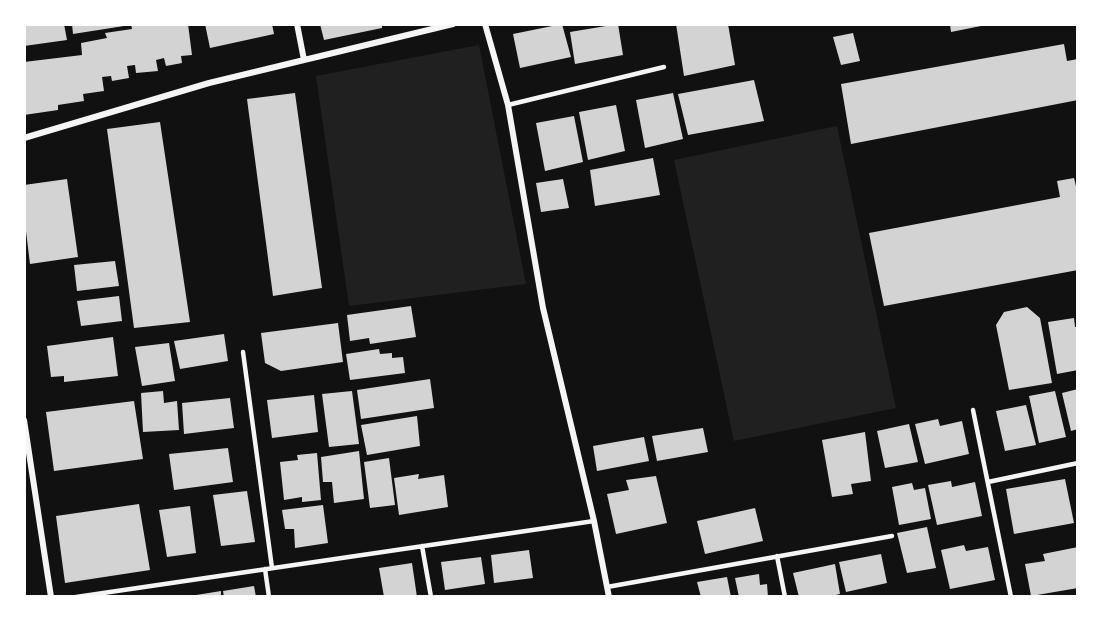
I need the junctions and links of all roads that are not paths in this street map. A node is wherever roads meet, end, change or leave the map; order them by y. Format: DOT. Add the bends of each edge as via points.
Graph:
graph roads {
  1 [pos="297,24"];
  2 [pos="453,24"];
  3 [pos="485,24"];
  4 [pos="304,60"];
  5 [pos="664,67"];
  6 [pos="508,105"];
  7 [pos="24,138"];
  8 [pos="243,352"];
  9 [pos="973,410"];
  10 [pos="24,420"];
  11 [pos="1078,463"];
  12 [pos="988,482"];
  13 [pos="594,521"];
  14 [pos="892,536"];
  15 [pos="422,546"];
  16 [pos="777,556"];
  17 [pos="272,568"];
  18 [pos="265,569"];
  19 [pos="607,586"];
  20 [pos="51,597"];
  21 [pos="76,597"];
  22 [pos="269,597"];
  23 [pos="431,597"];
  24 [pos="609,597"];
  25 [pos="785,597"];
  26 [pos="1011,597"];
  1 -- 4 [label="street"];
  2 -- 4 [label="street"];
  3 -- 6 [label="street"];
  4 -- 7 [label="street" via="208,83"];
  5 -- 6 [label="lane"];
  6 -- 13 [label="street" via="543,308"];
  8 -- 17 [label="lane"];
  9 -- 12 [label="lane"];
  10 -- 20 [label="street"];
  11 -- 12 [label="lane"];
  12 -- 26 [label="lane"];
  13 -- 15 [label="lane"];
  13 -- 19 [label="street"];
  14 -- 16 [label="lane"];
  15 -- 17 [label="lane"];
  15 -- 23 [label="lane"];
  16 -- 19 [label="lane"];
  16 -- 25 [label="lane"];
  17 -- 18 [label="lane"];
  18 -- 21 [label="lane"];
  18 -- 22 [label="lane"];
  19 -- 24 [label="street"];
}
